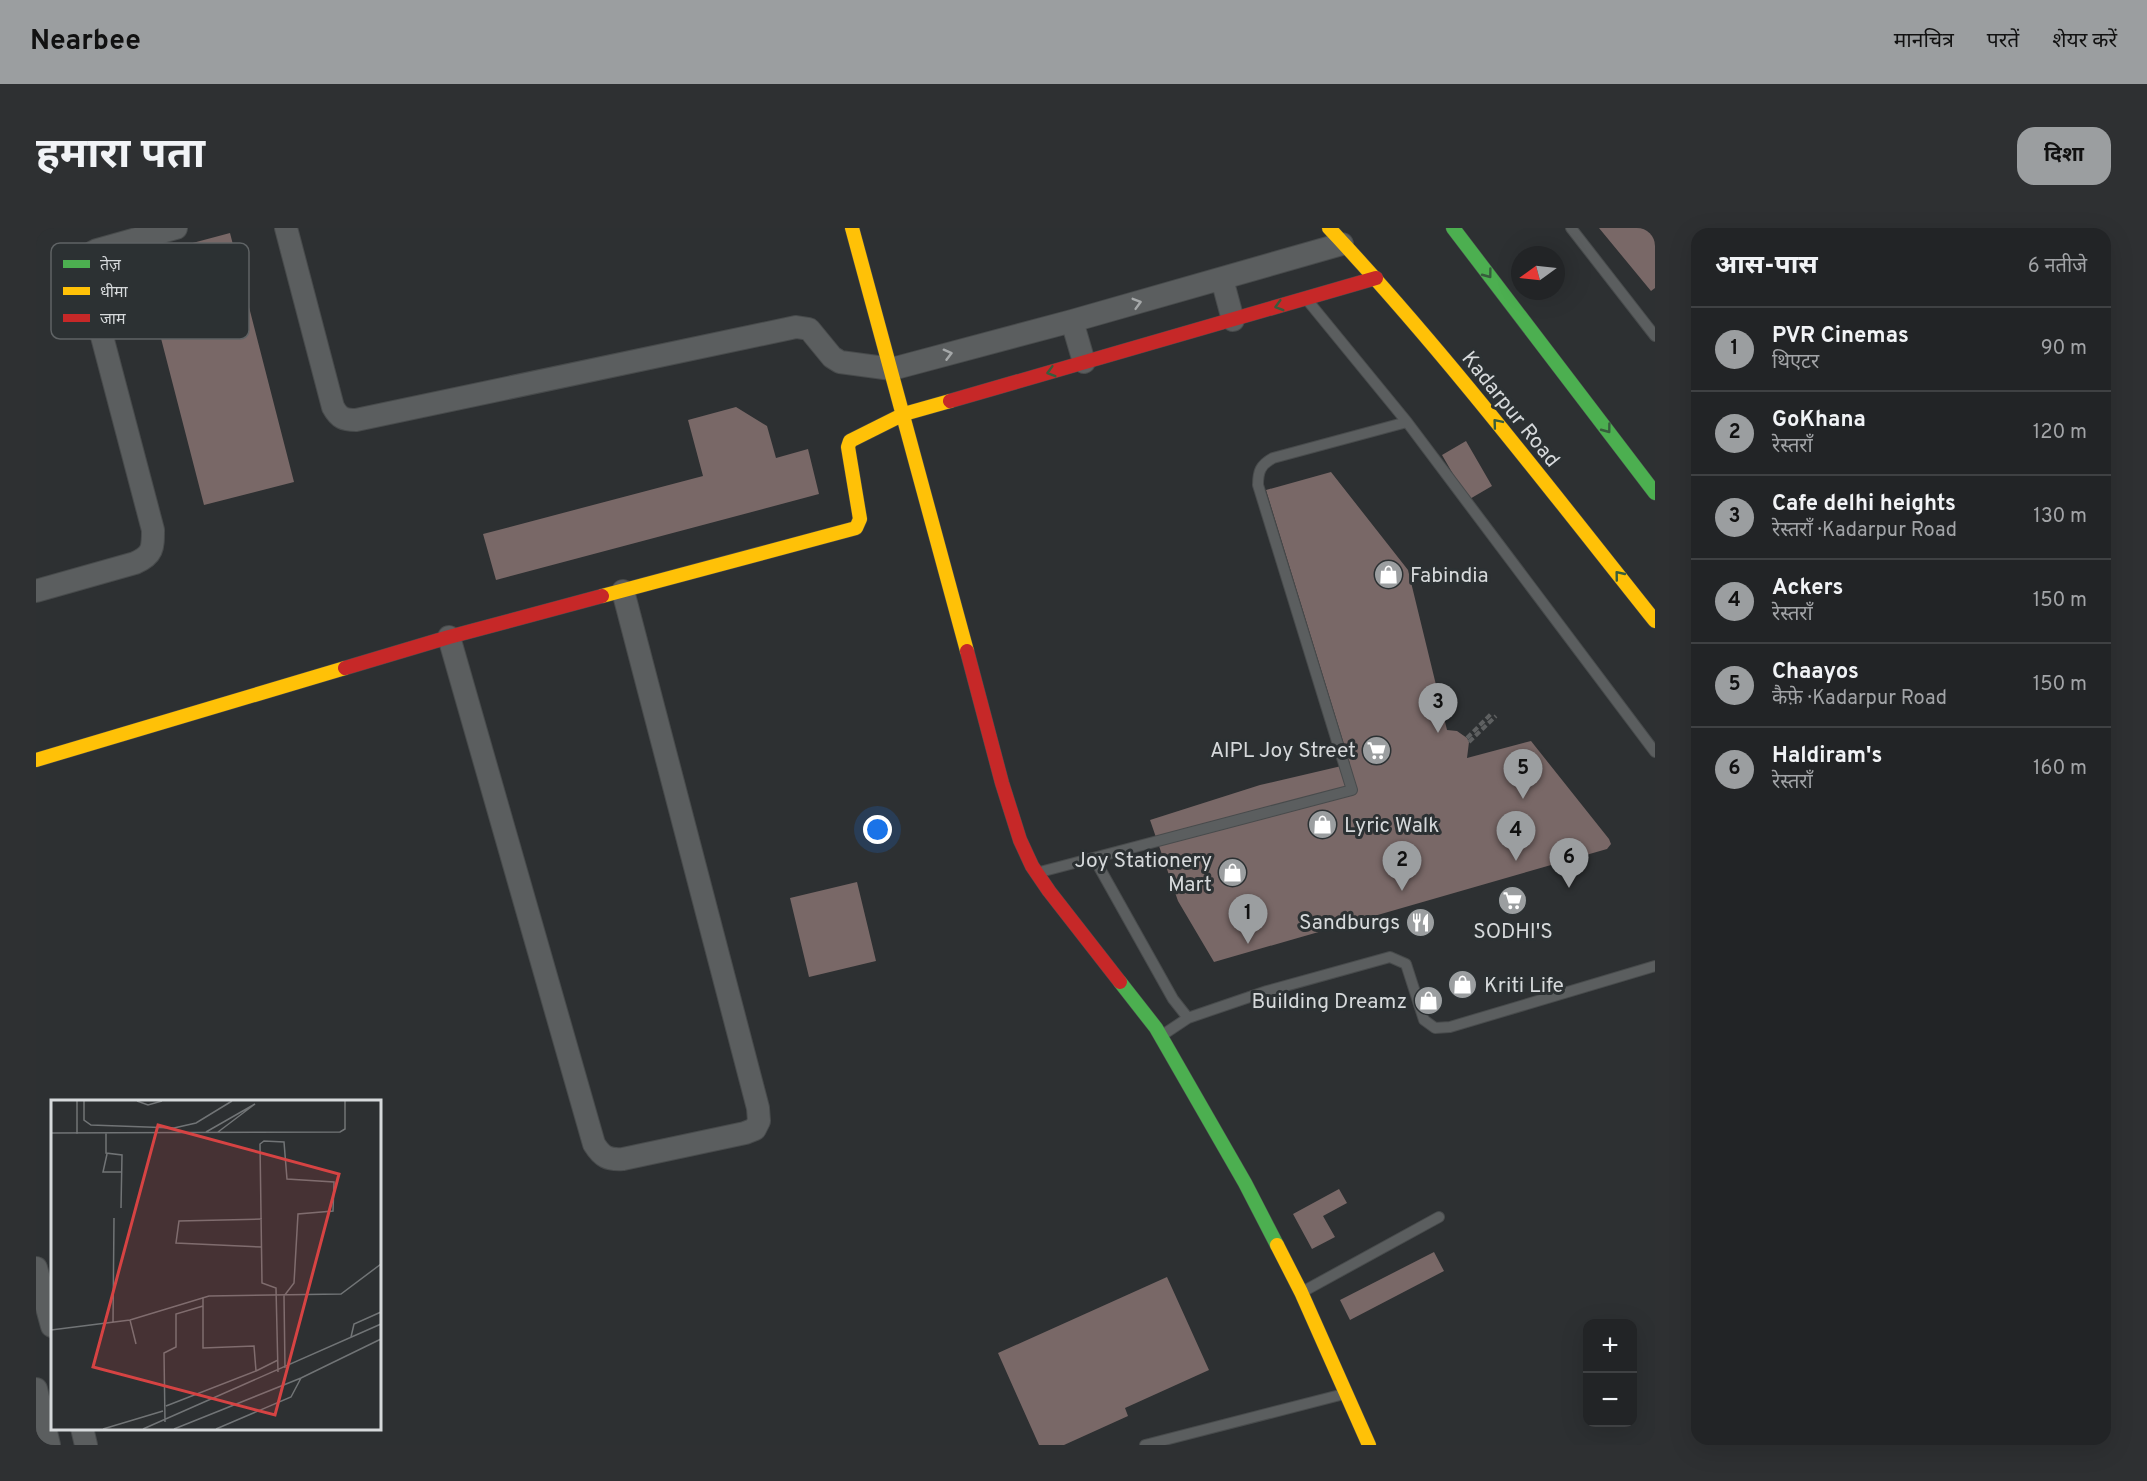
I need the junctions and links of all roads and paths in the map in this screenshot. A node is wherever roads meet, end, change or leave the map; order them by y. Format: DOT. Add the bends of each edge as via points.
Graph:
graph roads {
  1 [pos="176,228"];
  2 [pos="286,228"];
  3 [pos="852,228"];
  4 [pos="1453,228"];
  5 [pos="1571,228"];
  6 [pos="1335,236"];
  7 [pos="122,243"];
  8 [pos="1222,279"];
  9 [pos="1376,279"];
  10 [pos="1306,299"];
  11 [pos="1233,320"];
  12 [pos="1072,321"];
  13 [pos="1655,336"];
  14 [pos="103,339"];
  15 [pos="1084,362"];
  16 [pos="892,369"];
  17 [pos="904,414"];
  18 [pos="1407,422"];
  19 [pos="1655,493"];
  20 [pos="36,591"];
  21 [pos="623,591"];
  22 [pos="1655,621"];
  23 [pos="449,637"];
  24 [pos="1494,714"];
  25 [pos="1468,740"];
  26 [pos="1655,752"];
  27 [pos="36,760"];
  28 [pos="1094,858"];
  29 [pos="1037,873"];
  30 [pos="1655,966"];
  31 [pos="1188,1018"];
  32 [pos="1160,1036"];
  33 [pos="1439,1217"];
  34 [pos="36,1268"];
  35 [pos="1301,1292"];
  36 [pos="51,1322"];
  37 [pos="36,1389"];
  38 [pos="1347,1394"];
  39 [pos="82,1430"];
  40 [pos="50,1445"];
  41 [pos="86,1445"];
  42 [pos="1145,1445"];
  43 [pos="1369,1445"];
  1 -- 7 [label="street"];
  2 -- 16 [label="street" via="333,407 345,420 796,327 809,328 840,362"];
  3 -- 16 [label="street"];
  4 -- 19 [label="street, one-way"];
  5 -- 13 [label="lane"];
  6 -- 8 [label="street"];
  6 -- 9 [label="street, Kadarpur Road"];
  8 -- 11 [label="street"];
  12 -- 8 [label="street, one-way"];
  9 -- 10 [label="street"];
  22 -- 9 [label="street, Kadarpur Road, one-way"];
  10 -- 11 [label="street, one-way"];
  10 -- 18 [label="lane"];
  11 -- 15 [label="street"];
  12 -- 15 [label="street"];
  16 -- 12 [label="street, one-way"];
  14 -- 20 [label="street" via="153,530 153,546 147,558 135,563"];
  15 -- 17 [label="street, one-way"];
  16 -- 17 [label="street"];
  17 -- 21 [label="street" via="850,441 860,510 856,528"];
  17 -- 29 [label="street" via="1002,783 1020,840"];
  18 -- 26 [label="lane"];
  18 -- 28 [label="lane" via="1273,458 1258,473 1258,485 1352,790"];
  21 -- 23 [label="street"];
  21 -- 23 [label="street" via="758,1108 759,1121 755,1129 746,1133 610,1160 594,1144"];
  23 -- 27 [label="street"];
  24 -- 25 [label="path"];
  28 -- 29 [label="lane"];
  28 -- 31 [label="lane" via="1173,999"];
  29 -- 32 [label="street"];
  30 -- 31 [label="lane" via="1450,1027 1434,1028 1425,1020 1406,964 1390,957 1267,991"];
  31 -- 32 [label="lane"];
  32 -- 35 [label="street" via="1245,1183"];
  33 -- 35 [label="lane"];
  34 -- 36 [label="street"];
  35 -- 38 [label="street"];
  37 -- 40 [label="street"];
  38 -- 42 [label="lane"];
  38 -- 43 [label="street"];
  39 -- 41 [label="street"];
}
